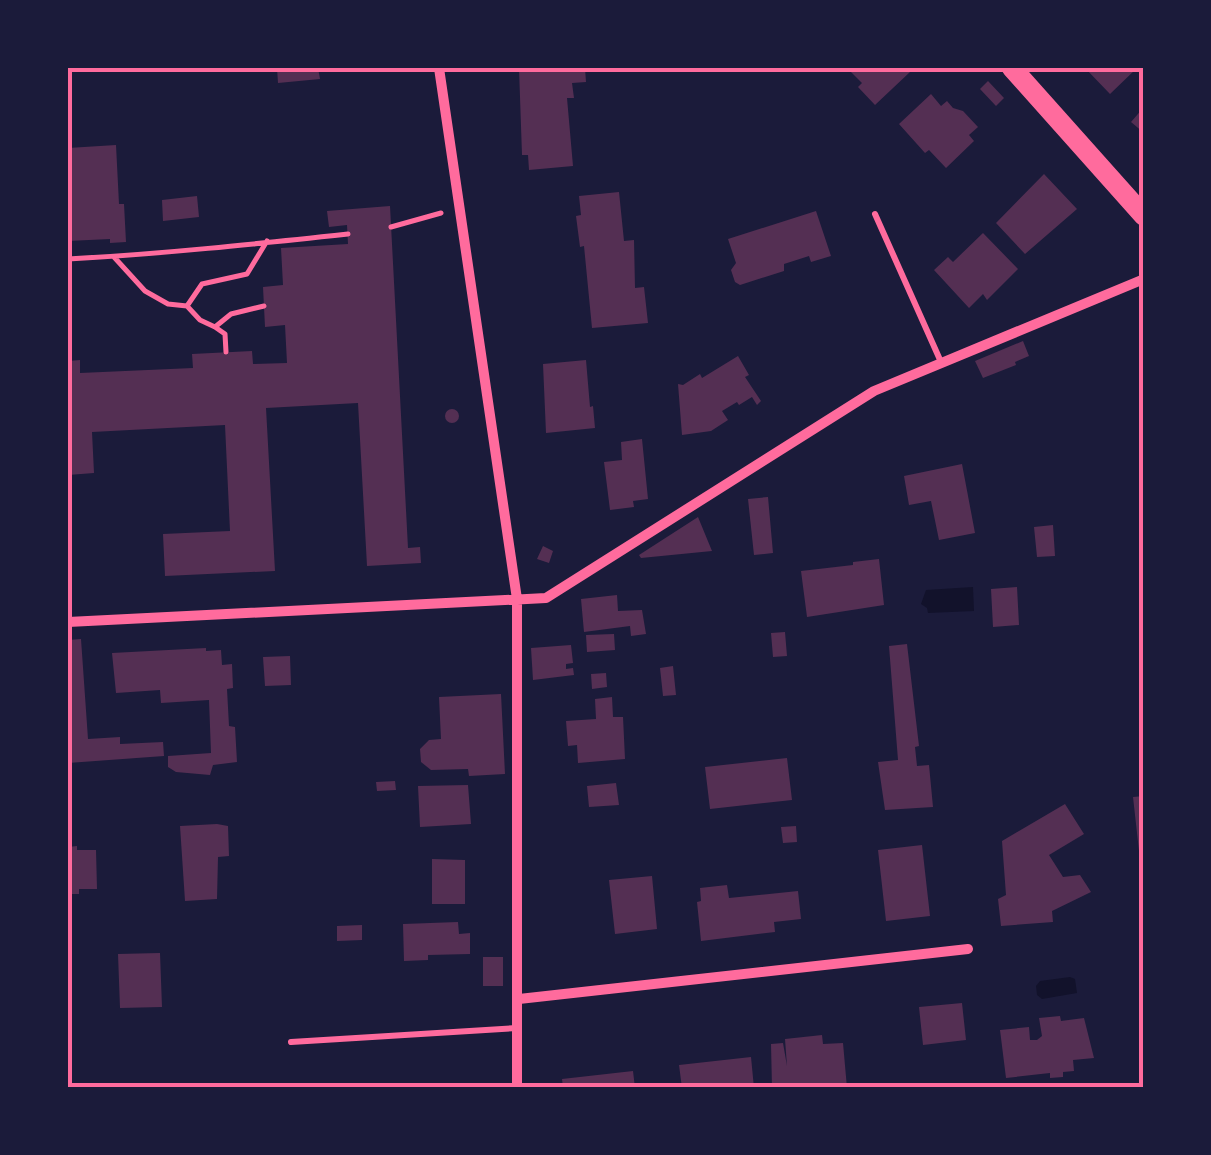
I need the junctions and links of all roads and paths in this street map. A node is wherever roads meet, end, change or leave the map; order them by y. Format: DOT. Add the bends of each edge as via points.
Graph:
graph roads {
  1 [pos="439,68"];
  2 [pos="1012,68"];
  3 [pos="461,208"];
  4 [pos="875,214"];
  5 [pos="1144,216"];
  6 [pos="391,226"];
  7 [pos="348,234"];
  8 [pos="267,241"];
  9 [pos="114,257"];
  10 [pos="68,260"];
  11 [pos="1144,280"];
  12 [pos="187,306"];
  13 [pos="264,306"];
  14 [pos="216,326"];
  15 [pos="226,352"];
  16 [pos="942,363"];
  17 [pos="516,599"];
  18 [pos="68,622"];
  19 [pos="968,949"];
  20 [pos="520,999"];
  21 [pos="519,1028"];
  22 [pos="291,1042"];
  23 [pos="517,1088"];
  1 -- 3 [label="street"];
  2 -- 5 [label="main road"];
  3 -- 6 [label="path"];
  3 -- 17 [label="street"];
  4 -- 16 [label="lane"];
  7 -- 8 [label="path"];
  8 -- 9 [label="path"];
  8 -- 12 [label="path" via="248,274 202,284"];
  9 -- 10 [label="path"];
  9 -- 12 [label="path" via="145,291"];
  11 -- 16 [label="street"];
  12 -- 14 [label="path"];
  13 -- 14 [label="path"];
  14 -- 15 [label="path" via="225,334"];
  16 -- 17 [label="street" via="874,391 546,598"];
  17 -- 18 [label="street"];
  17 -- 20 [label="street"];
  19 -- 20 [label="street"];
  20 -- 21 [label="street"];
  21 -- 22 [label="lane"];
  21 -- 23 [label="street"];
}
